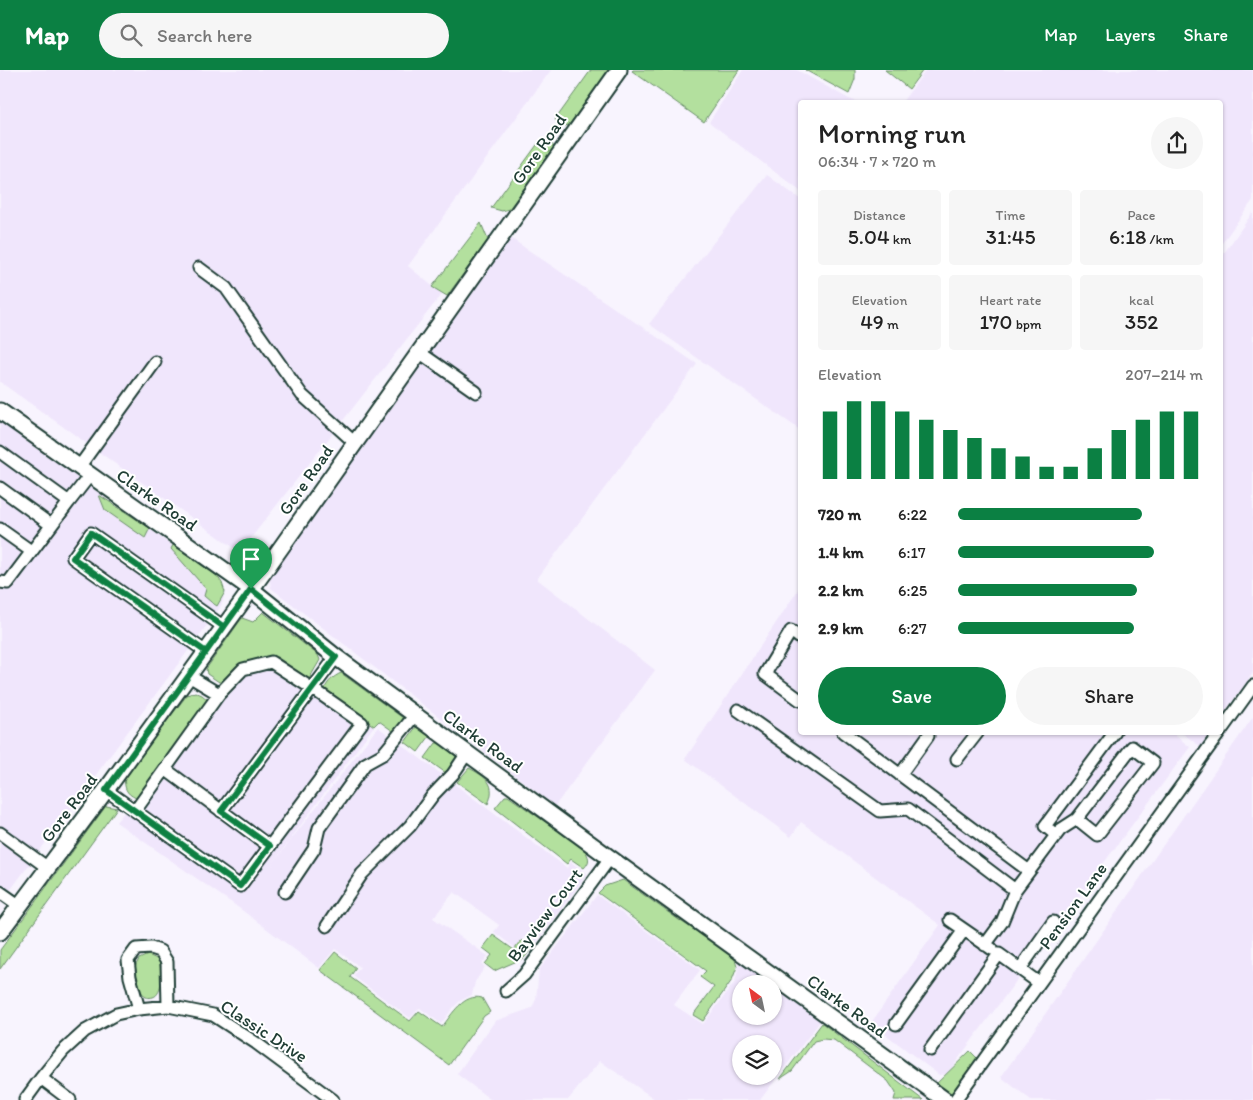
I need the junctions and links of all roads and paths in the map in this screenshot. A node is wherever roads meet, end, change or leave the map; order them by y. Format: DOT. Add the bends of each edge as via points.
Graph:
graph roads {
  1 [pos="618,70"];
  2 [pos="199,268"];
  3 [pos="419,352"];
  4 [pos="155,362"];
  5 [pos="476,392"];
  6 [pos="0,411"];
  7 [pos="355,443"];
  8 [pos="0,452"];
  9 [pos="85,471"];
  10 [pos="0,488"];
  11 [pos="69,502"];
  12 [pos="51,525"];
  13 [pos="0,529"];
  14 [pos="31,552"];
  15 [pos="0,582"];
  16 [pos="251,589"];
  17 [pos="224,627"];
  18 [pos="798,636"];
  19 [pos="206,652"];
  20 [pos="336,657"];
  21 [pos="189,676"];
  22 [pos="1253,686"];
  23 [pos="313,689"];
  24 [pos="219,694"];
  25 [pos="798,699"];
  26 [pos="738,710"];
  27 [pos="415,714"];
  28 [pos="1223,728"];
  29 [pos="847,735"];
  30 [pos="976,735"];
  31 [pos="1113,735"];
  32 [pos="1218,735"];
  33 [pos="928,736"];
  34 [pos="466,752"];
  35 [pos="958,759"];
  36 [pos="165,769"];
  37 [pos="900,775"];
  38 [pos="106,790"];
  39 [pos="135,811"];
  40 [pos="221,811"];
  41 [pos="1077,820"];
  42 [pos="0,833"];
  43 [pos="1056,834"];
  44 [pos="270,846"];
  45 [pos="610,858"];
  46 [pos="48,868"];
  47 [pos="1029,871"];
  48 [pos="1015,890"];
  49 [pos="0,892"];
  50 [pos="285,892"];
  51 [pos="20,906"];
  52 [pos="950,920"];
  53 [pos="1053,922"];
  54 [pos="327,926"];
  55 [pos="964,930"];
  56 [pos="0,932"];
  57 [pos="985,945"];
  58 [pos="999,954"];
  59 [pos="1020,969"];
  60 [pos="1039,983"];
  61 [pos="506,991"];
  62 [pos="168,1006"];
  63 [pos="139,1009"];
  64 [pos="896,1024"];
  65 [pos="930,1050"];
  66 [pos="41,1078"];
  67 [pos="25,1100"];
  68 [pos="70,1100"];
  69 [pos="333,1100"];
  70 [pos="945,1100"];
  71 [pos="955,1100"];
  1 -- 3 [label="main road, Gore Road"];
  2 -- 7 [label="street" via="226,288 302,394"];
  3 -- 5 [label="street"];
  3 -- 7 [label="main road, Gore Road"];
  4 -- 9 [label="street"];
  6 -- 9 [label="main road, Clarke Road"];
  7 -- 16 [label="main road, Gore Road"];
  8 -- 11 [label="street"];
  9 -- 11 [label="street"];
  9 -- 16 [label="main road, Clarke Road"];
  10 -- 12 [label="street"];
  11 -- 12 [label="street"];
  12 -- 14 [label="street"];
  13 -- 14 [label="street"];
  14 -- 15 [label="street" via="8,583"];
  16 -- 17 [label="main road, Gore Road"];
  16 -- 20 [label="main road, Clarke Road"];
  17 -- 19 [label="main road, Gore Road"];
  17 -- 19 [label="street" via="91,533 73,558"];
  18 -- 25 [label="street" via="791,631 764,674"];
  19 -- 21 [label="main road, Gore Road"];
  20 -- 23 [label="street"];
  20 -- 27 [label="main road, Clarke Road"];
  21 -- 24 [label="street"];
  21 -- 38 [label="main road, Gore Road"];
  22 -- 28 [label="street, Pension Lane"];
  23 -- 24 [label="street" via="271,662 243,669"];
  23 -- 40 [label="street"];
  23 -- 44 [label="street" via="362,723"];
  24 -- 36 [label="street"];
  26 -- 48 [label="street" via="880,811 908,809"];
  27 -- 34 [label="main road, Clarke Road"];
  27 -- 50 [label="street" via="383,754 366,764 320,828 314,848"];
  29 -- 37 [label="street"];
  30 -- 35 [label="street"];
  31 -- 43 [label="street" via="1045,826"];
  32 -- 60 [label="street, Pension Lane"];
  33 -- 37 [label="street"];
  34 -- 45 [label="main road, Clarke Road"];
  34 -- 54 [label="street" via="453,774 410,826 362,874"];
  36 -- 39 [label="street"];
  36 -- 40 [label="street"];
  37 -- 47 [label="street"];
  38 -- 39 [label="street"];
  38 -- 46 [label="main road, Gore Road"];
  39 -- 44 [label="street" via="240,886"];
  40 -- 44 [label="street"];
  41 -- 41 [label="street" via="1097,835 1153,763 1132,747"];
  41 -- 43 [label="street"];
  42 -- 46 [label="street"];
  43 -- 47 [label="street"];
  45 -- 61 [label="street, Bayview Court" via="524,975"];
  45 -- 70 [label="main road, Clarke Road"];
  46 -- 51 [label="main road, Gore Road"];
  47 -- 48 [label="street"];
  48 -- 57 [label="street" via="1002,922"];
  49 -- 51 [label="street"];
  51 -- 56 [label="main road, Gore Road"];
  52 -- 55 [label="street"];
  53 -- 59 [label="street"];
  55 -- 57 [label="street"];
  55 -- 64 [label="street"];
  57 -- 58 [label="street"];
  58 -- 59 [label="street"];
  58 -- 65 [label="street"];
  59 -- 60 [label="street"];
  60 -- 71 [label="street, Pension Lane"];
  62 -- 63 [label="street, Classic Drive"];
  62 -- 63 [label="street" via="167,962 160,951 136,948 128,960"];
  62 -- 69 [label="street, Classic Drive" via="213,1015"];
  63 -- 66 [label="street, Classic Drive" via="116,1014 85,1031 62,1051"];
  66 -- 67 [label="street, Classic Drive"];
  66 -- 68 [label="street"];
}
